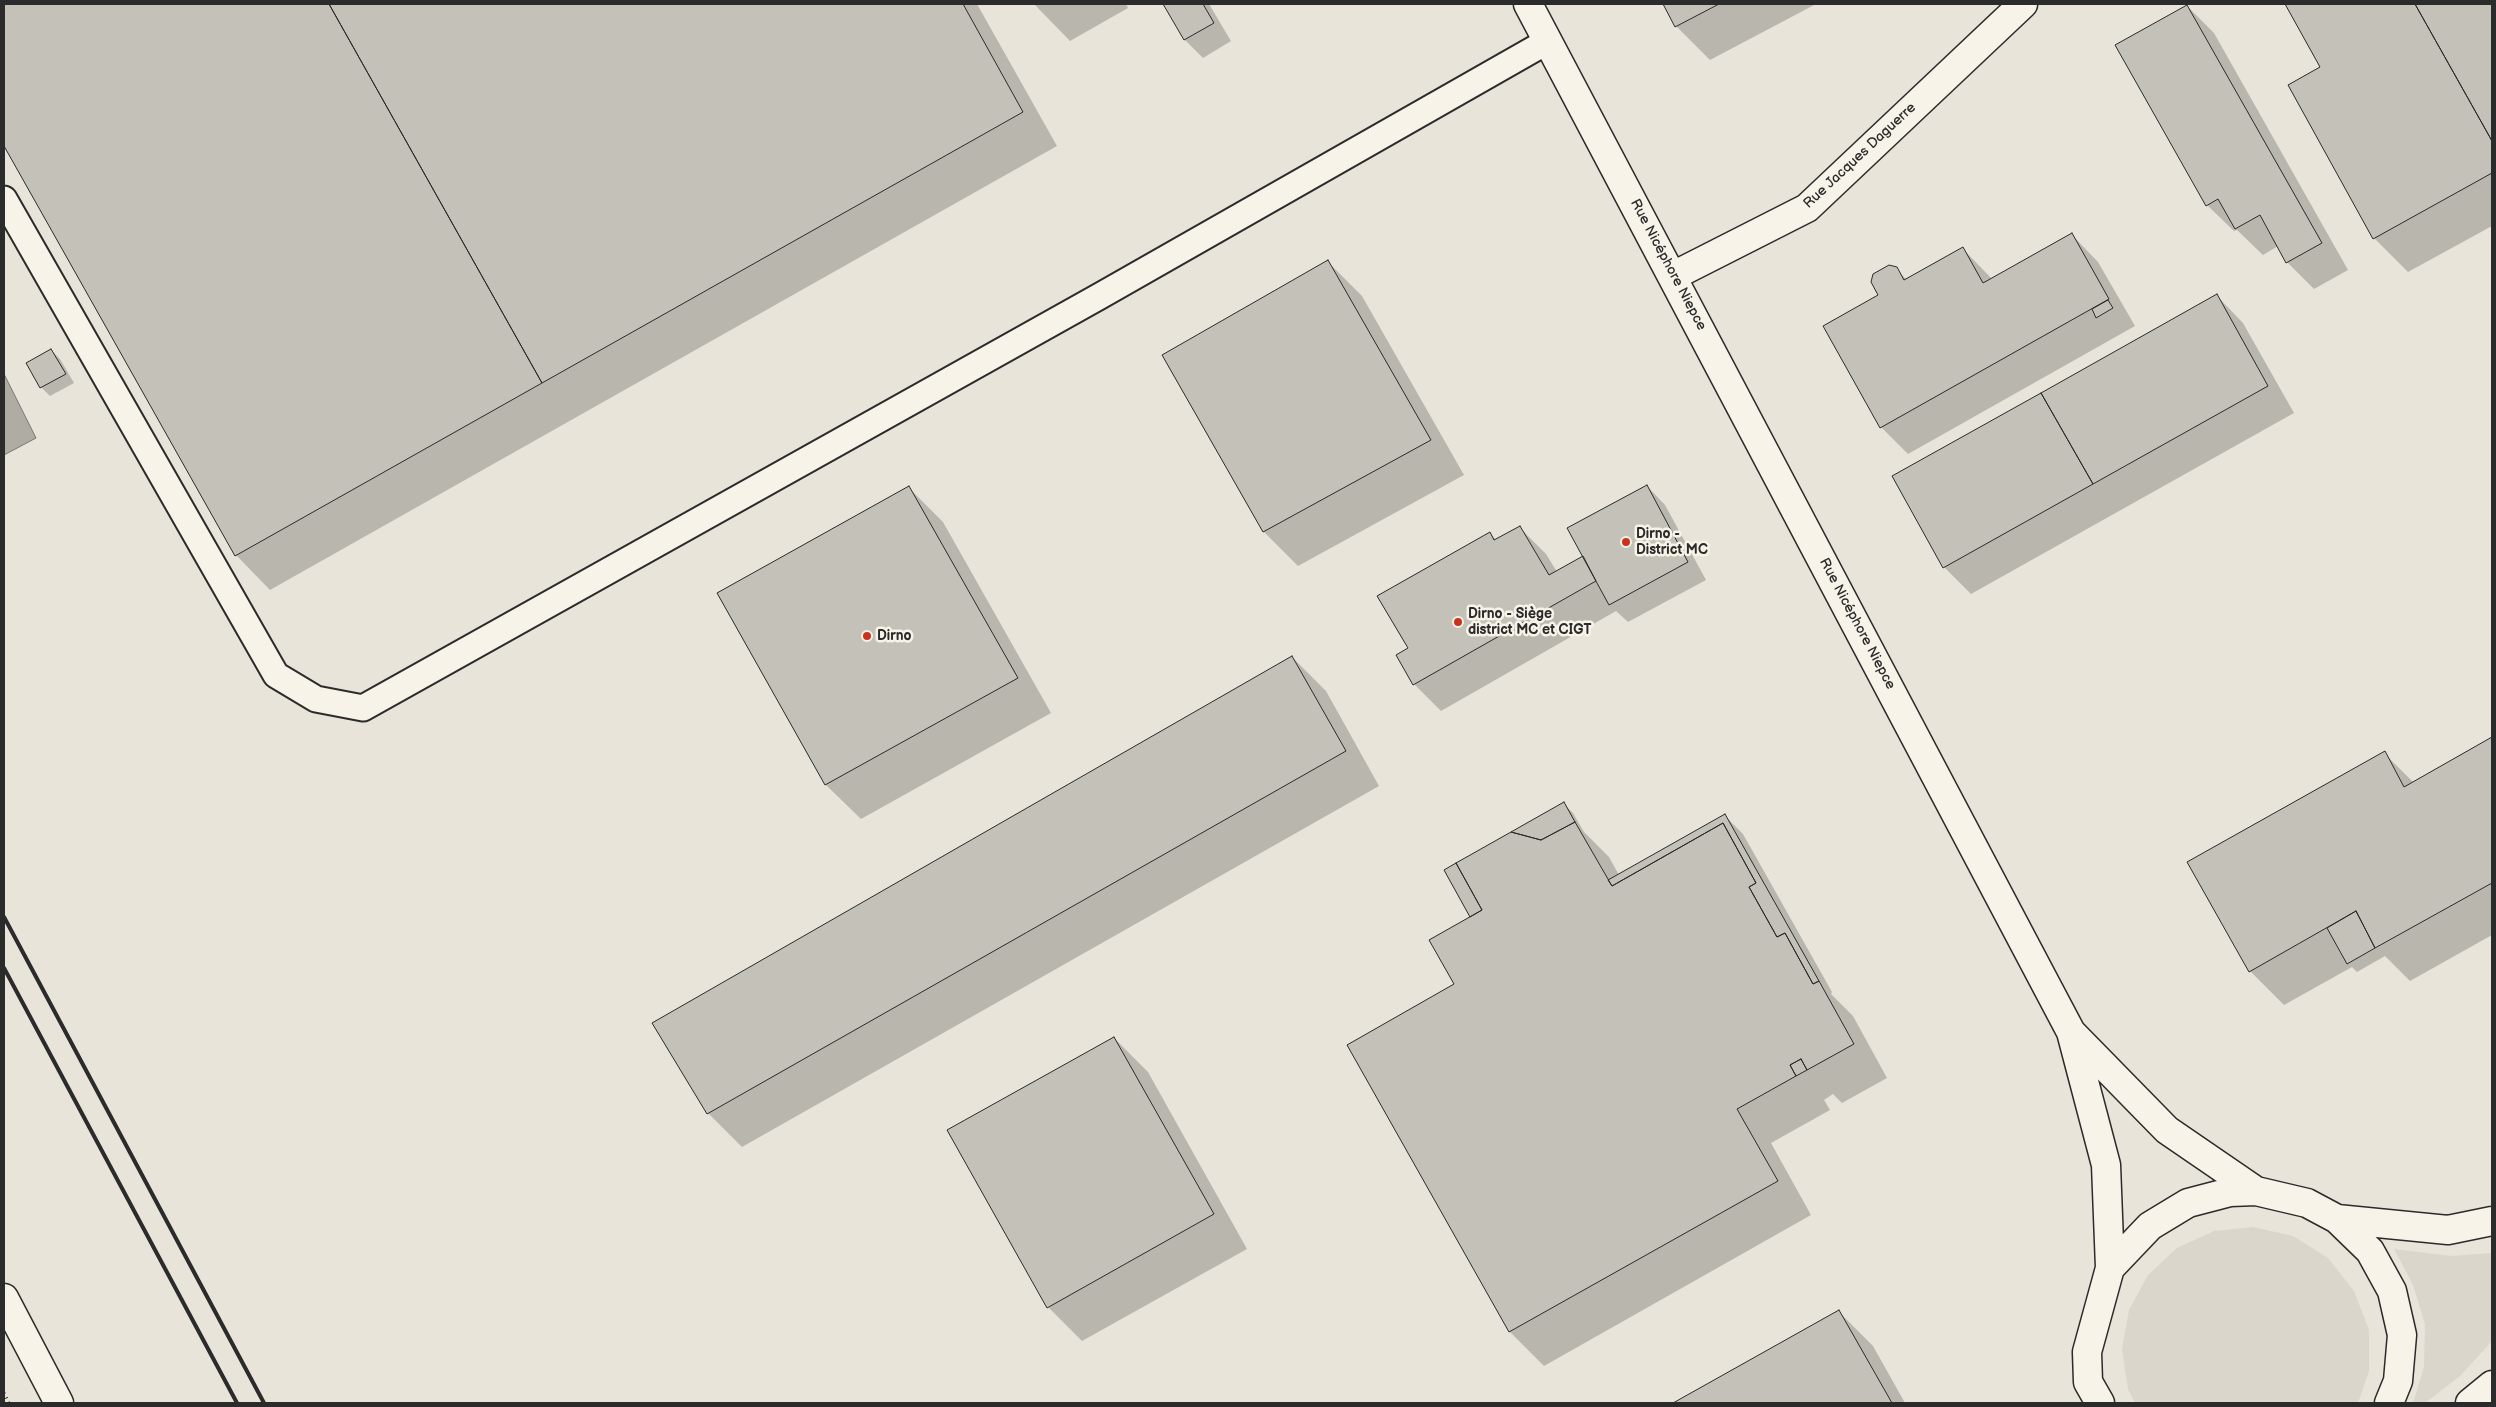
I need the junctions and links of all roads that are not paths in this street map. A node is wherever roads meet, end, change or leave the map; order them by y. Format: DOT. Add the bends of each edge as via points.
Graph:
graph roads {
  1 [pos="1528,4"];
  2 [pos="2023,4"];
  3 [pos="1548,41"];
  4 [pos="4,199"];
  5 [pos="1673,276"];
  6 [pos="2071,1032"];
  7 [pos="2256,1191"];
  8 [pos="2337,1219"];
  9 [pos="2492,1221"];
  10 [pos="2110,1268"];
  11 [pos="4,1298"];
  12 [pos="2492,1385"];
  13 [pos="2090,1396"];
  14 [pos="58,1403"];
  15 [pos="2389,1403"];
  16 [pos="2470,1403"];
  1 -- 3 [label="street, Rue Nicéphore Niepce"];
  2 -- 5 [label="street, Rue Jacques Daguerre" via="1807,208"];
  3 -- 4 [label="lane" via="1091,301 362,708 316,699 276,675"];
  3 -- 5 [label="street, Rue Nicéphore Niepce"];
  5 -- 6 [label="street, Rue Nicéphore Niepce"];
  6 -- 7 [label="street" via="2167,1130"];
  6 -- 10 [label="street, Rue Nicéphore Niepce" via="2106,1165"];
  7 -- 8 [label="street" via="2307,1203"];
  7 -- 10 [label="street" via="2230,1192 2188,1203 2150,1226"];
  8 -- 9 [label="street" via="2448,1230"];
  8 -- 15 [label="street" via="2370,1251 2392,1291 2402,1336 2398,1381"];
  10 -- 13 [label="street" via="2088,1352"];
  11 -- 14 [label="street"];
  12 -- 16 [label="street"];
}
